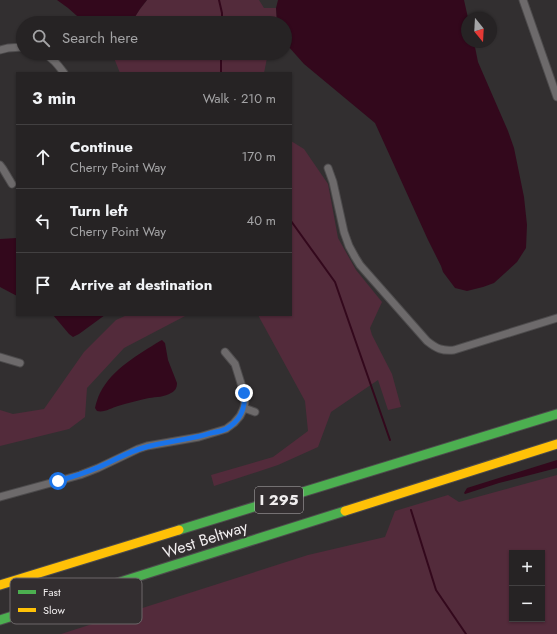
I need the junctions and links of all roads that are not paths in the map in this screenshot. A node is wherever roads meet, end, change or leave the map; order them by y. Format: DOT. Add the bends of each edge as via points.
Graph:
graph roads {
  1 [pos="523,0"];
  2 [pos="16,47"];
  3 [pos="0,50"];
  4 [pos="53,60"];
  5 [pos="63,72"];
  6 [pos="555,86"];
  7 [pos="557,97"];
  8 [pos="0,165"];
  9 [pos="328,168"];
  10 [pos="12,184"];
  11 [pos="557,318"];
  12 [pos="224,352"];
  13 [pos="0,357"];
  14 [pos="20,363"];
  15 [pos="244,408"];
  16 [pos="255,412"];
  17 [pos="557,414"];
  18 [pos="557,444"];
  19 [pos="0,497"];
  20 [pos="23,578"];
  21 [pos="133,578"];
  22 [pos="10,582"];
  23 [pos="0,585"];
  24 [pos="10,617"];
  25 [pos="0,620"];
  1 -- 6 [label="street"];
  2 -- 3 [label="street"];
  4 -- 5 [label="street"];
  6 -- 7 [label="street"];
  8 -- 10 [label="street"];
  9 -- 11 [label="street" via="344,232 355,257 435,347 440,350 454,350"];
  12 -- 15 [label="street" via="235,364 244,393"];
  13 -- 14 [label="street"];
  15 -- 16 [label="street"];
  15 -- 19 [label="street" via="237,420 226,429 199,437 147,446 98,468"];
  17 -- 20 [label="highway, West Beltway / I 295"];
  18 -- 21 [label="highway, West Beltway / I 295"];
  22 -- 23 [label="highway, West Beltway / I 295"];
  24 -- 25 [label="highway, West Beltway / I 295"];
}
